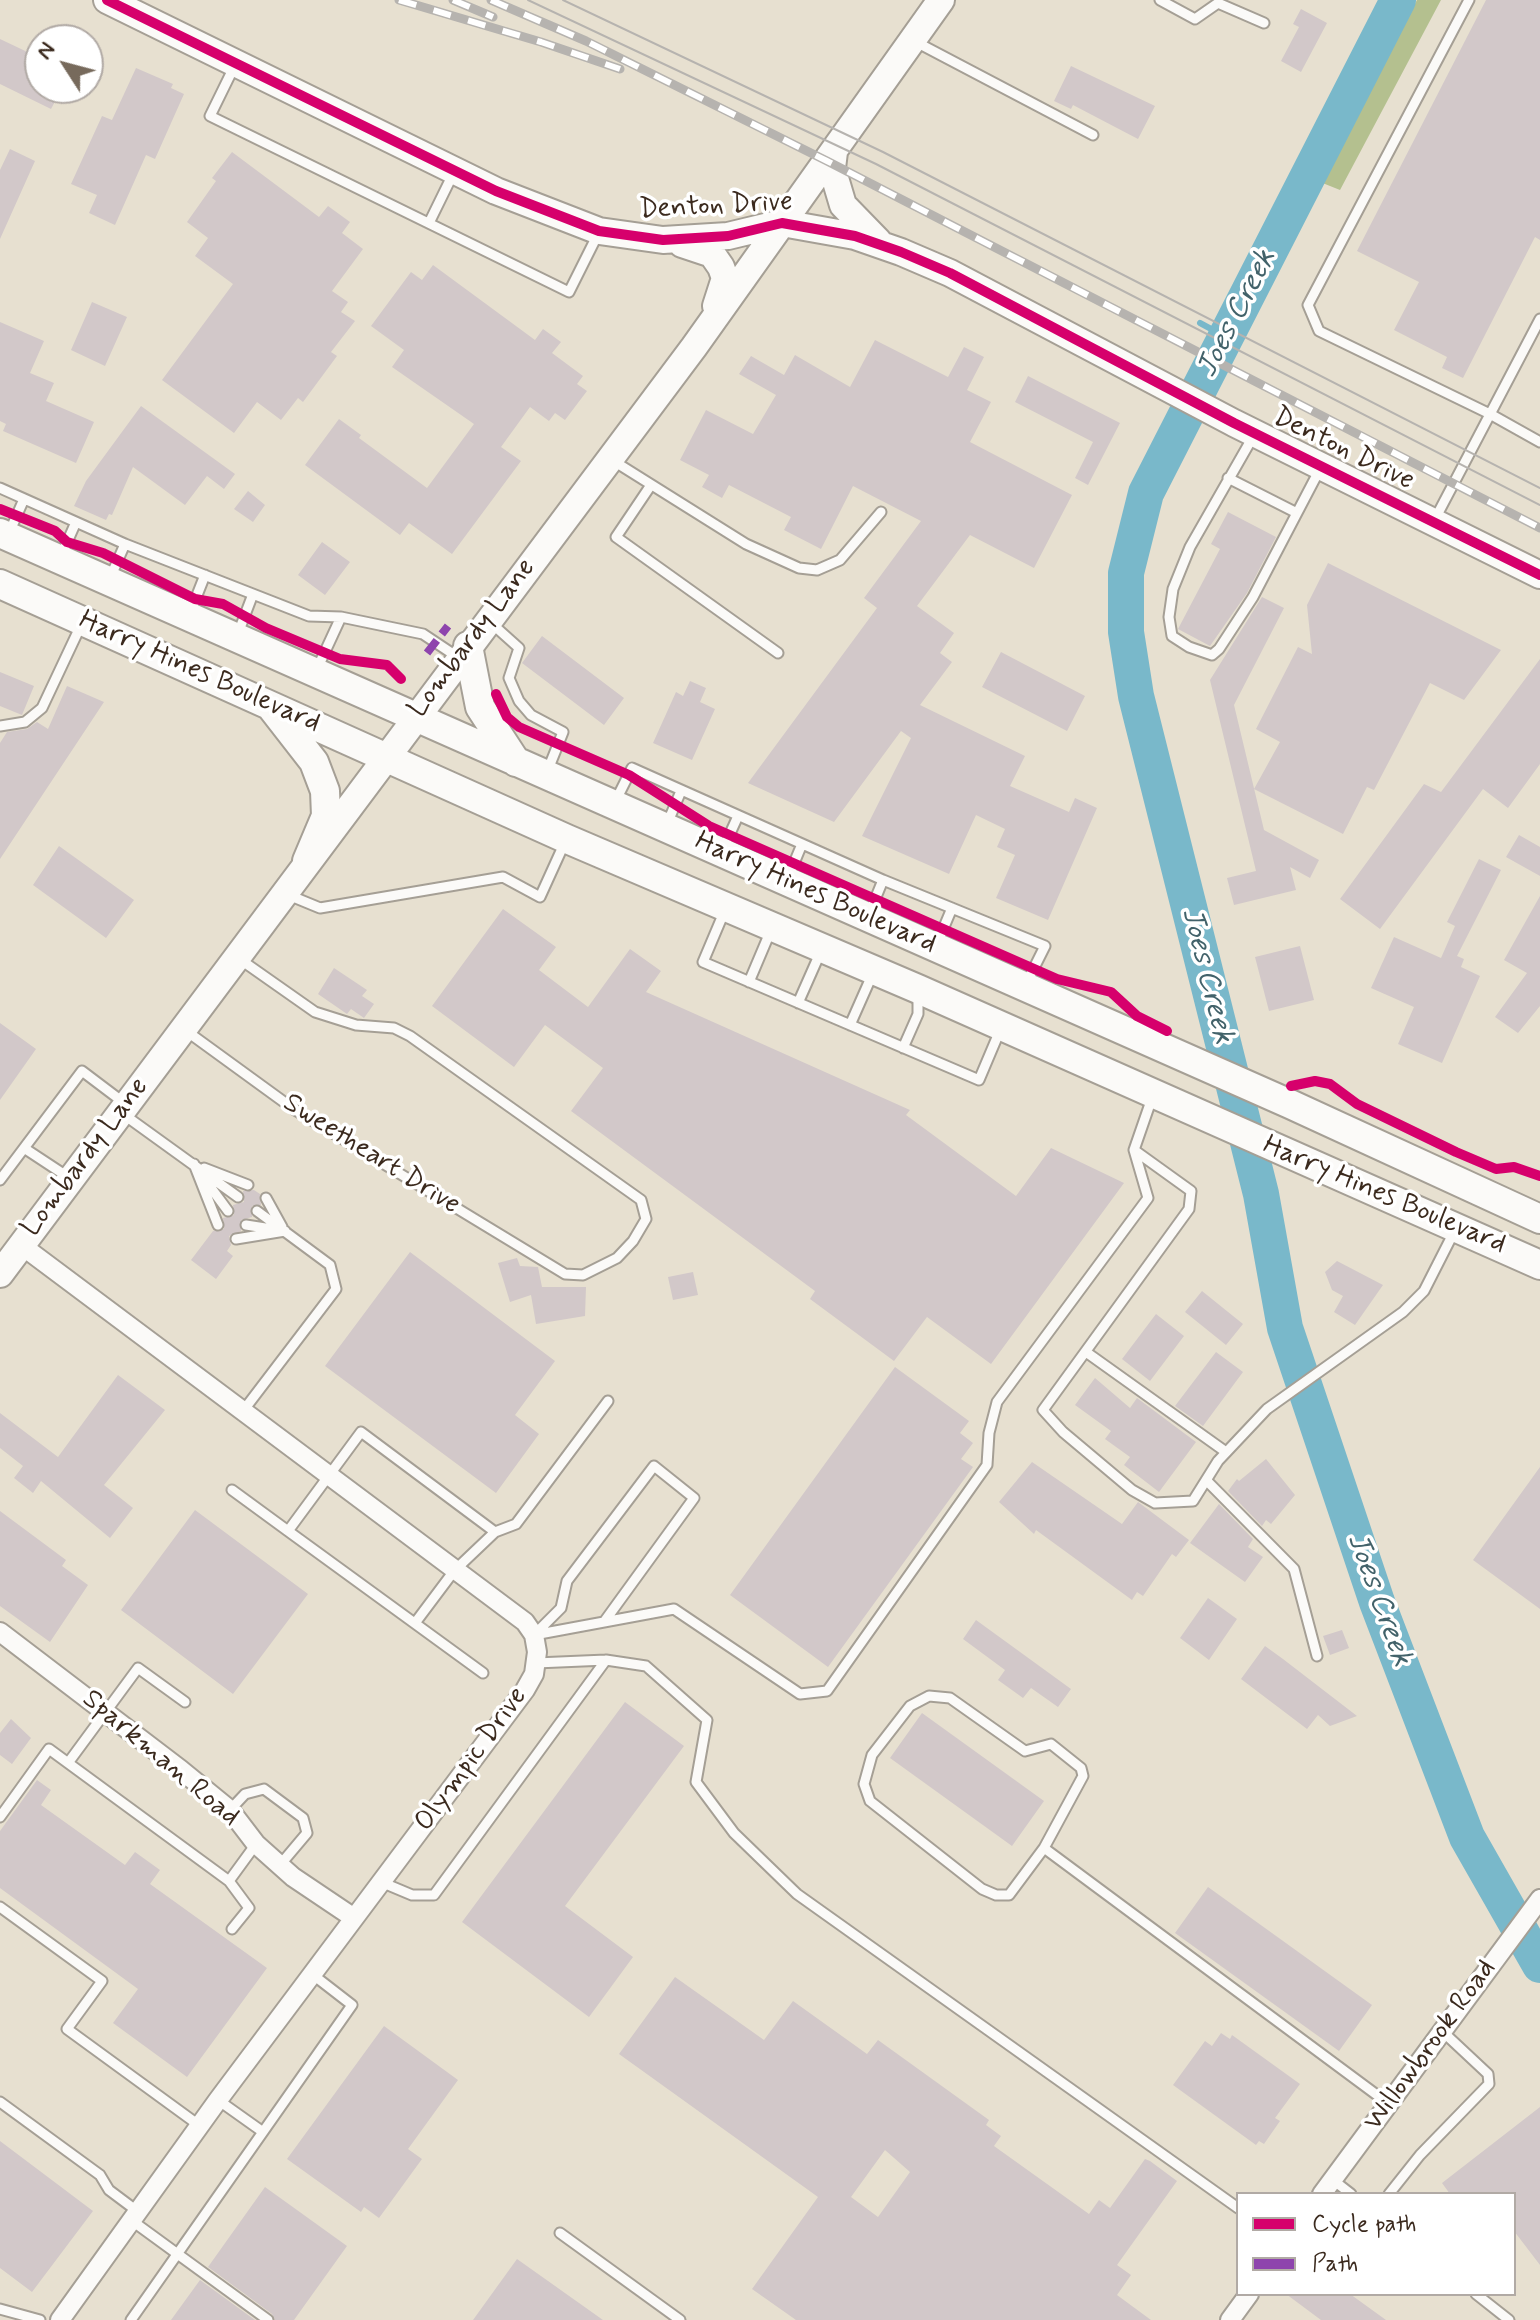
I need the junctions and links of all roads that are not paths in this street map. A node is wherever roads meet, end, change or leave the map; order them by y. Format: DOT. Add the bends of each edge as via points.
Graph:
graph roads {
  1 [pos="107,0"];
  2 [pos="941,0"];
  3 [pos="1160,0"];
  4 [pos="1469,0"];
  5 [pos="1264,23"];
  6 [pos="913,40"];
  7 [pos="236,63"];
  8 [pos="1093,135"];
  9 [pos="834,152"];
  10 [pos="455,171"];
  11 [pos="429,223"];
  12 [pos="782,223"];
  13 [pos="599,231"];
  14 [pos="663,240"];
  15 [pos="883,246"];
  16 [pos="1540,319"];
  17 [pos="694,347"];
  18 [pos="1490,414"];
  19 [pos="1245,428"];
  20 [pos="1540,442"];
  21 [pos="609,458"];
  22 [pos="1322,466"];
  23 [pos="1228,478"];
  24 [pos="651,485"];
  25 [pos="0,488"];
  26 [pos="24,499"];
  27 [pos="881,512"];
  28 [pos="1297,513"];
  29 [pos="76,522"];
  30 [pos="1433,522"];
  31 [pos="4,535"];
  32 [pos="125,544"];
  33 [pos="60,559"];
  34 [pos="205,575"];
  35 [pos="1540,575"];
  36 [pos="109,581"];
  37 [pos="0,584"];
  38 [pos="253,594"];
  39 [pos="188,616"];
  40 [pos="341,617"];
  41 [pos="488,619"];
  42 [pos="83,621"];
  43 [pos="236,637"];
  44 [pos="463,652"];
  45 [pos="778,653"];
  46 [pos="315,672"];
  47 [pos="262,699"];
  48 [pos="414,717"];
  49 [pos="0,726"];
  50 [pos="385,756"];
  51 [pos="516,762"];
  52 [pos="546,775"];
  53 [pos="681,791"];
  54 [pos="614,805"];
  55 [pos="738,816"];
  56 [pos="666,828"];
  57 [pos="567,839"];
  58 [pos="802,844"];
  59 [pos="721,854"];
  60 [pos="307,861"];
  61 [pos="883,880"];
  62 [pos="786,883"];
  63 [pos="283,893"];
  64 [pos="726,907"];
  65 [pos="952,908"];
  66 [pos="867,917"];
  67 [pos="773,926"];
  68 [pos="936,947"];
  69 [pos="822,948"];
  70 [pos="236,956"];
  71 [pos="875,970"];
  72 [pos="749,982"];
  73 [pos="1025,987"];
  74 [pos="918,989"];
  75 [pos="798,1003"];
  76 [pos="850,1025"];
  77 [pos="1002,1026"];
  78 [pos="182,1028"];
  79 [pos="903,1048"];
  80 [pos="1171,1052"];
  81 [pos="1153,1095"];
  82 [pos="123,1108"];
  83 [pos="24,1148"];
  84 [pos="1134,1150"];
  85 [pos="194,1164"];
  86 [pos="70,1179"];
  87 [pos="0,1180"];
  88 [pos="248,1185"];
  89 [pos="1474,1188"];
  90 [pos="238,1197"];
  91 [pos="266,1198"];
  92 [pos="228,1211"];
  93 [pos="257,1211"];
  94 [pos="1540,1219"];
  95 [pos="218,1225"];
  96 [pos="246,1225"];
  97 [pos="1457,1227"];
  98 [pos="285,1231"];
  99 [pos="236,1239"];
  100 [pos="21,1245"];
  101 [pos="1540,1265"];
  102 [pos="0,1274"];
  103 [pos="1086,1352"];
  104 [pos="608,1401"];
  105 [pos="243,1411"];
  106 [pos="1226,1452"];
  107 [pos="329,1475"];
  108 [pos="1206,1480"];
  109 [pos="232,1490"];
  110 [pos="288,1531"];
  111 [pos="495,1532"];
  112 [pos="454,1571"];
  113 [pos="604,1622"];
  114 [pos="415,1623"];
  115 [pos="0,1632"];
  116 [pos="534,1635"];
  117 [pos="1317,1656"];
  118 [pos="606,1660"];
  119 [pos="536,1663"];
  120 [pos="483,1673"];
  121 [pos="185,1702"];
  122 [pos="106,1712"];
  123 [pos="68,1763"];
  124 [pos="230,1810"];
  125 [pos="0,1817"];
  126 [pos="256,1844"];
  127 [pos="1044,1848"];
  128 [pos="280,1865"];
  129 [pos="229,1881"];
  130 [pos="381,1882"];
  131 [pos="1540,1899"];
  132 [pos="0,1907"];
  133 [pos="354,1918"];
  134 [pos="232,1929"];
  135 [pos="312,1974"];
  136 [pos="1442,2031"];
  137 [pos="218,2100"];
  138 [pos="0,2102"];
  139 [pos="1389,2104"];
  140 [pos="200,2126"];
  141 [pos="263,2132"];
  142 [pos="1328,2187"];
  143 [pos="1391,2192"];
  144 [pos="1236,2207"];
  145 [pos="134,2216"];
  146 [pos="560,2233"];
  147 [pos="176,2256"];
  148 [pos="1248,2296"];
  149 [pos="1479,2296"];
  150 [pos="0,2309"];
  151 [pos="40,2320"];
  152 [pos="60,2320"];
  153 [pos="131,2320"];
  154 [pos="268,2320"];
  155 [pos="680,2320"];
  156 [pos="1230,2320"];
  157 [pos="1509,2320"];
  1 -- 7 [label="main road, Denton Drive"];
  2 -- 6 [label="main road, Lombardy Lane"];
  3 -- 5 [label="lane" via="1195,19 1218,3"];
  4 -- 18 [label="lane" via="1308,305 1319,331"];
  6 -- 8 [label="lane"];
  6 -- 9 [label="main road, Lombardy Lane"];
  7 -- 10 [label="main road, Denton Drive"];
  7 -- 11 [label="lane" via="210,116"];
  9 -- 12 [label="main road, Lombardy Lane"];
  9 -- 15 [label="main road" via="832,168 843,205"];
  10 -- 11 [label="lane"];
  10 -- 13 [label="main road, Denton Drive"];
  11 -- 13 [label="lane" via="569,292"];
  12 -- 14 [label="main road, Denton Drive" via="728,236"];
  12 -- 15 [label="main road, Denton Drive"];
  12 -- 17 [label="main road, Lombardy Lane"];
  13 -- 14 [label="main road, Denton Drive"];
  14 -- 17 [label="main road" via="712,254 725,278"];
  15 -- 19 [label="main road, Denton Drive" via="950,273"];
  16 -- 18 [label="lane"];
  17 -- 21 [label="main road, Lombardy Lane"];
  18 -- 20 [label="lane"];
  18 -- 30 [label="lane"];
  19 -- 22 [label="main road, Denton Drive"];
  19 -- 23 [label="lane"];
  21 -- 24 [label="lane"];
  21 -- 41 [label="main road, Lombardy Lane"];
  22 -- 28 [label="lane"];
  22 -- 30 [label="main road, Denton Drive"];
  23 -- 28 [label="lane"];
  23 -- 28 [label="lane" via="1173,589 1172,636 1189,647 1212,655 1219,649"];
  24 -- 27 [label="lane" via="746,544 799,568 817,570 840,560"];
  24 -- 45 [label="lane" via="616,537"];
  25 -- 26 [label="lane"];
  26 -- 29 [label="lane"];
  26 -- 31 [label="lane"];
  29 -- 32 [label="lane"];
  29 -- 33 [label="lane"];
  30 -- 35 [label="main road, Denton Drive"];
  31 -- 33 [label="main road, Harry Hines Boulevard"];
  32 -- 34 [label="lane"];
  32 -- 36 [label="lane"];
  33 -- 36 [label="main road, Harry Hines Boulevard"];
  34 -- 38 [label="lane"];
  34 -- 39 [label="lane"];
  36 -- 39 [label="main road, Harry Hines Boulevard"];
  37 -- 42 [label="main road, Harry Hines Boulevard"];
  38 -- 40 [label="lane" via="309,616"];
  38 -- 43 [label="lane"];
  39 -- 43 [label="main road, Harry Hines Boulevard"];
  40 -- 44 [label="lane" via="423,634"];
  40 -- 46 [label="lane"];
  41 -- 44 [label="main road, Lombardy Lane"];
  41 -- 52 [label="lane" via="519,648 509,678 519,701 531,715 563,732"];
  42 -- 47 [label="main road, Harry Hines Boulevard"];
  42 -- 49 [label="lane" via="42,708 25,722"];
  43 -- 46 [label="main road, Harry Hines Boulevard"];
  44 -- 48 [label="main road, Lombardy Lane"];
  44 -- 51 [label="main road" via="480,707"];
  46 -- 48 [label="main road, Harry Hines Boulevard"];
  47 -- 50 [label="main road, Harry Hines Boulevard"];
  47 -- 60 [label="main road" via="300,740 322,777 326,816"];
  48 -- 50 [label="main road, Lombardy Lane"];
  48 -- 51 [label="main road, Harry Hines Boulevard"];
  50 -- 57 [label="main road, Harry Hines Boulevard"];
  50 -- 60 [label="main road, Lombardy Lane"];
  51 -- 52 [label="main road, Harry Hines Boulevard"];
  52 -- 54 [label="main road, Harry Hines Boulevard"];
  53 -- 54 [label="lane" via="632,768"];
  53 -- 55 [label="lane"];
  53 -- 56 [label="lane"];
  54 -- 56 [label="main road, Harry Hines Boulevard"];
  55 -- 58 [label="lane"];
  55 -- 59 [label="lane"];
  56 -- 59 [label="main road, Harry Hines Boulevard"];
  57 -- 63 [label="lane" via="540,897 503,877 320,908"];
  57 -- 64 [label="main road, Harry Hines Boulevard"];
  58 -- 61 [label="lane"];
  58 -- 62 [label="lane"];
  59 -- 62 [label="main road, Harry Hines Boulevard"];
  60 -- 63 [label="main road, Lombardy Lane"];
  61 -- 65 [label="lane"];
  61 -- 66 [label="lane"];
  62 -- 66 [label="main road, Harry Hines Boulevard"];
  63 -- 70 [label="main road, Lombardy Lane"];
  64 -- 67 [label="main road, Harry Hines Boulevard"];
  64 -- 72 [label="lane" via="703,962"];
  65 -- 68 [label="lane"];
  65 -- 73 [label="lane" via="1045,946"];
  66 -- 68 [label="main road, Harry Hines Boulevard"];
  67 -- 69 [label="main road, Harry Hines Boulevard"];
  67 -- 72 [label="lane"];
  68 -- 73 [label="main road, Harry Hines Boulevard"];
  68 -- 74 [label="main road"];
  69 -- 71 [label="main road, Harry Hines Boulevard"];
  69 -- 75 [label="lane"];
  70 -- 78 [label="main road, Lombardy Lane"];
  70 -- 78 [label="lane, Sweetheart Drive" via="315,1012 410,1036 641,1200 646,1219 617,1258 583,1275 565,1274 295,1110"];
  71 -- 74 [label="main road, Harry Hines Boulevard"];
  71 -- 76 [label="lane"];
  72 -- 75 [label="lane"];
  73 -- 80 [label="main road, Harry Hines Boulevard"];
  74 -- 77 [label="main road, Harry Hines Boulevard"];
  74 -- 79 [label="lane" via="918,1014"];
  75 -- 76 [label="lane"];
  76 -- 79 [label="lane"];
  77 -- 79 [label="lane" via="979,1080"];
  77 -- 81 [label="main road, Harry Hines Boulevard"];
  78 -- 82 [label="main road, Lombardy Lane"];
  80 -- 81 [label="main road"];
  80 -- 89 [label="main road, Harry Hines Boulevard"];
  81 -- 84 [label="lane"];
  81 -- 97 [label="main road, Harry Hines Boulevard"];
  82 -- 83 [label="lane" via="82,1071"];
  82 -- 85 [label="lane"];
  82 -- 86 [label="main road, Lombardy Lane"];
  83 -- 86 [label="lane"];
  83 -- 87 [label="lane"];
  84 -- 103 [label="lane" via="1191,1191 1189,1209"];
  84 -- 113 [label="lane" via="1148,1198 997,1402 987,1465 827,1691 800,1694 674,1609"];
  85 -- 88 [label="lane"];
  85 -- 90 [label="lane"];
  85 -- 92 [label="lane"];
  85 -- 95 [label="lane"];
  86 -- 100 [label="main road, Lombardy Lane"];
  89 -- 94 [label="main road, Harry Hines Boulevard"];
  89 -- 97 [label="main road"];
  91 -- 98 [label="lane"];
  93 -- 98 [label="lane"];
  96 -- 98 [label="lane"];
  97 -- 101 [label="main road, Harry Hines Boulevard"];
  97 -- 106 [label="lane" via="1424,1291 1403,1312 1267,1409"];
  98 -- 99 [label="lane"];
  98 -- 105 [label="lane" via="330,1265 336,1289"];
  100 -- 102 [label="main road, Lombardy Lane"];
  100 -- 105 [label="street"];
  103 -- 106 [label="lane"];
  103 -- 108 [label="lane" via="1043,1410 1063,1432 1155,1503 1193,1501"];
  104 -- 111 [label="lane" via="516,1524"];
  105 -- 107 [label="street"];
  106 -- 108 [label="lane"];
  107 -- 110 [label="lane"];
  107 -- 111 [label="lane" via="361,1432"];
  107 -- 112 [label="street"];
  108 -- 117 [label="lane" via="1294,1569"];
  109 -- 110 [label="lane"];
  110 -- 114 [label="lane"];
  111 -- 112 [label="lane"];
  112 -- 114 [label="lane"];
  112 -- 116 [label="street" via="525,1622"];
  113 -- 116 [label="lane"];
  113 -- 116 [label="lane" via="694,1498 654,1466 567,1581 561,1608"];
  114 -- 120 [label="lane"];
  115 -- 122 [label="street, Sparkman Road"];
  116 -- 119 [label="street, Olympic Drive"];
  118 -- 119 [label="lane"];
  118 -- 130 [label="lane" via="434,1895 412,1895"];
  118 -- 144 [label="lane" via="646,1666 707,1720 696,1782 734,1833 797,1894"];
  119 -- 130 [label="street, Olympic Drive" via="525,1690"];
  121 -- 122 [label="lane" via="138,1668"];
  122 -- 123 [label="lane"];
  122 -- 124 [label="street, Sparkman Road"];
  123 -- 125 [label="lane" via="49,1749"];
  123 -- 129 [label="lane"];
  124 -- 126 [label="street, Sparkman Road"];
  124 -- 128 [label="lane" via="245,1794 264,1789 303,1818 307,1833"];
  126 -- 128 [label="street, Sparkman Road"];
  126 -- 129 [label="lane"];
  127 -- 127 [label="lane" via="1009,1895 982,1889 870,1801 864,1784 872,1755 910,1706 929,1696 950,1698 1025,1751 1051,1744 1081,1768 1083,1776"];
  127 -- 139 [label="lane"];
  128 -- 133 [label="street, Sparkman Road"];
  129 -- 134 [label="lane" via="249,1908"];
  130 -- 133 [label="street, Olympic Drive"];
  131 -- 136 [label="street, Willowbrook Road"];
  132 -- 140 [label="lane" via="102,1981 67,2029"];
  133 -- 135 [label="street, Olympic Drive"];
  135 -- 137 [label="street, Olympic Drive"];
  135 -- 141 [label="lane" via="352,2005"];
  136 -- 139 [label="street, Willowbrook Road"];
  136 -- 143 [label="lane" via="1488,2074 1489,2084"];
  137 -- 140 [label="street, Olympic Drive"];
  137 -- 141 [label="lane"];
  138 -- 145 [label="lane" via="100,2175"];
  139 -- 142 [label="street, Willowbrook Road"];
  140 -- 145 [label="street, Olympic Drive"];
  141 -- 147 [label="lane"];
  145 -- 147 [label="lane"];
  145 -- 152 [label="street, Olympic Drive"];
  146 -- 155 [label="lane"];
  147 -- 153 [label="lane"];
  147 -- 154 [label="lane"];
  148 -- 156 [label="street"];
  149 -- 157 [label="lane"];
  150 -- 151 [label="lane"];
}
